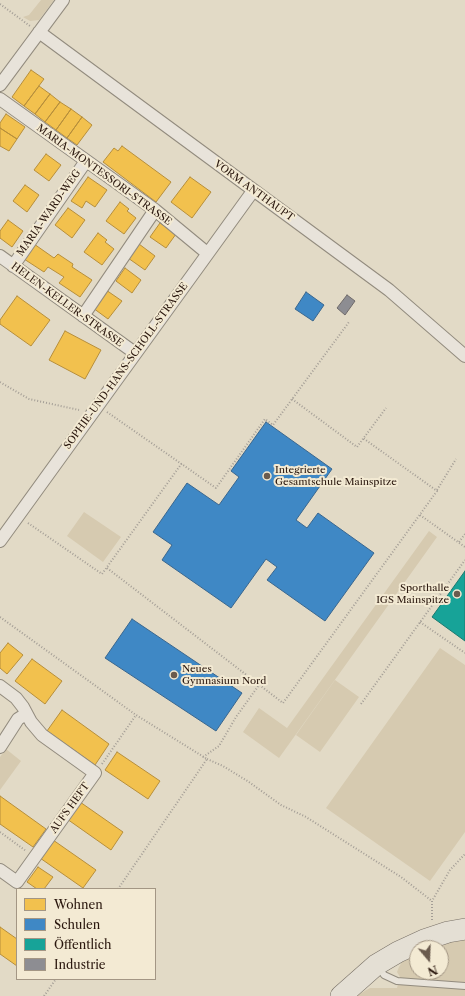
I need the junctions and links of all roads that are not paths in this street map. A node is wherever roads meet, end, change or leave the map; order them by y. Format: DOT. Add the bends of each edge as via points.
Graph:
graph roads {
  1 [pos="63,0"];
  2 [pos="39,32"];
  3 [pos="0,85"];
  4 [pos="0,100"];
  5 [pos="86,161"];
  6 [pos="253,191"];
  7 [pos="155,210"];
  8 [pos="207,253"];
  9 [pos="0,256"];
  10 [pos="13,266"];
  11 [pos="83,316"];
  12 [pos="134,353"];
  13 [pos="465,356"];
  14 [pos="0,541"];
  15 [pos="0,686"];
  16 [pos="26,714"];
  17 [pos="0,747"];
  18 [pos="0,870"];
  19 [pos="465,929"];
  20 [pos="376,965"];
  21 [pos="465,986"];
  22 [pos="341,996"];
  1 -- 2 [label="street"];
  2 -- 3 [label="street"];
  2 -- 6 [label="street, VORM ANTHAUPT"];
  4 -- 5 [label="street, MARIA-MONTESSORI-STRASSE"];
  5 -- 7 [label="street, MARIA-MONTESSORI-STRASSE"];
  5 -- 10 [label="street, MARIA-WARD-WEG"];
  6 -- 8 [label="street, SOPHIE-UND-HANS-SCHOLL-STRASSE"];
  6 -- 13 [label="street, VORM ANTHAUPT" via="389,290"];
  7 -- 8 [label="street, MARIA-MONTESSORI-STRASSE"];
  7 -- 11 [label="street"];
  8 -- 12 [label="street, SOPHIE-UND-HANS-SCHOLL-STRASSE"];
  9 -- 10 [label="street, HELEN-KELLER-STRASSE"];
  10 -- 11 [label="street, HELEN-KELLER-STRASSE"];
  11 -- 12 [label="street, HELEN-KELLER-STRASSE"];
  12 -- 14 [label="street, SOPHIE-UND-HANS-SCHOLL-STRASSE"];
  15 -- 16 [label="street, AUFS HEFT" via="16,698"];
  16 -- 17 [label="street" via="18,719"];
  16 -- 18 [label="street, AUFS HEFT" via="42,735 95,773 17,882"];
  19 -- 20 [label="highway" via="424,940"];
  20 -- 21 [label="lane" via="384,975 397,981"];
  20 -- 22 [label="highway"];
}
